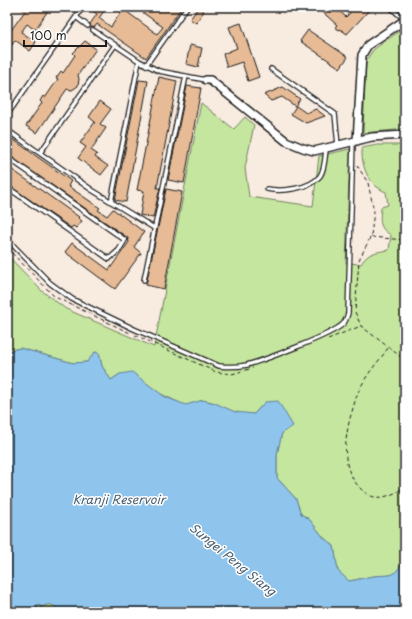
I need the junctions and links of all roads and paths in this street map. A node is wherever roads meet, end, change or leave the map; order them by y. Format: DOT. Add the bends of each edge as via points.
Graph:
graph roads {
  1 [pos="83,7"];
  2 [pos="187,7"];
  3 [pos="390,7"];
  4 [pos="76,17"];
  5 [pos="405,20"];
  6 [pos="88,26"];
  7 [pos="397,28"];
  8 [pos="93,30"];
  9 [pos="405,40"];
  10 [pos="115,46"];
  11 [pos="139,61"];
  12 [pos="146,65"];
  13 [pos="271,69"];
  14 [pos="186,76"];
  15 [pos="206,80"];
  16 [pos="7,115"];
  17 [pos="7,130"];
  18 [pos="405,135"];
  19 [pos="355,142"];
  20 [pos="338,145"];
  21 [pos="326,149"];
  22 [pos="40,153"];
  23 [pos="7,158"];
  24 [pos="352,159"];
  25 [pos="7,187"];
  26 [pos="267,189"];
  27 [pos="111,202"];
  28 [pos="154,228"];
  29 [pos="371,236"];
  30 [pos="7,239"];
  31 [pos="405,240"];
  32 [pos="7,248"];
  33 [pos="144,280"];
  34 [pos="361,326"];
  35 [pos="326,340"];
  36 [pos="388,348"];
  37 [pos="405,360"];
  38 [pos="254,368"];
  39 [pos="405,487"];
  1 -- 4 [label="lane"];
  2 -- 12 [label="lane"];
  3 -- 5 [label="lane"];
  4 -- 6 [label="lane"];
  4 -- 16 [label="lane"];
  5 -- 19 [label="street" via="368,45 362,55"];
  7 -- 9 [label="path"];
  8 -- 10 [label="lane"];
  10 -- 11 [label="lane"];
  10 -- 22 [label="lane"];
  11 -- 12 [label="lane"];
  11 -- 27 [label="lane"];
  12 -- 14 [label="lane" via="159,71"];
  13 -- 20 [label="lane" via="335,114"];
  14 -- 15 [label="lane"];
  14 -- 28 [label="lane"];
  15 -- 21 [label="street" via="210,80 292,145 314,151"];
  17 -- 22 [label="lane"];
  18 -- 19 [label="street" via="372,137"];
  19 -- 20 [label="street"];
  19 -- 24 [label="lane"];
  20 -- 21 [label="street"];
  21 -- 26 [label="lane" via="322,170 316,180 295,188 275,191"];
  22 -- 27 [label="lane"];
  23 -- 25 [label="lane" via="125,240 109,259 100,255"];
  24 -- 29 [label="path" via="362,172 372,196 374,211"];
  24 -- 30 [label="lane" via="346,320 311,340 246,365 219,366 72,299 50,283"];
  27 -- 28 [label="lane"];
  28 -- 33 [label="lane"];
  29 -- 31 [label="path"];
  29 -- 34 [label="path" via="359,260 354,306"];
  32 -- 38 [label="path" via="45,288 67,304 216,372 232,374"];
  34 -- 35 [label="path"];
  34 -- 36 [label="path"];
  36 -- 37 [label="path"];
  36 -- 39 [label="path" via="363,382 356,398 344,452 353,482 364,493 378,498 392,495"];
}
